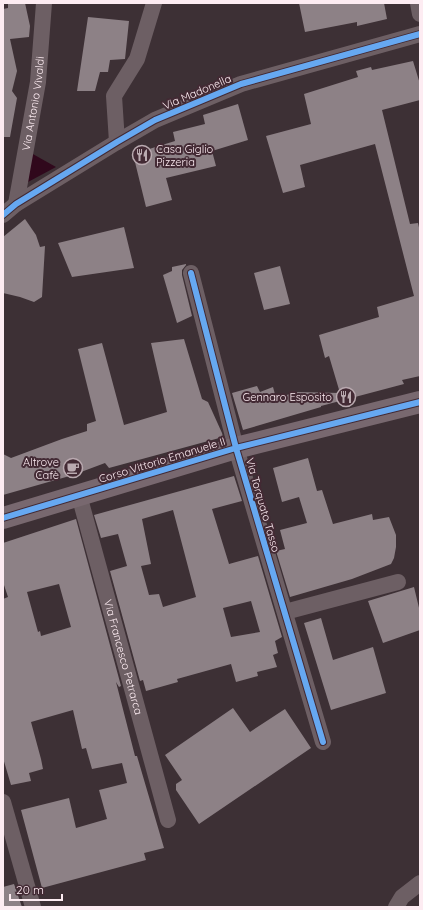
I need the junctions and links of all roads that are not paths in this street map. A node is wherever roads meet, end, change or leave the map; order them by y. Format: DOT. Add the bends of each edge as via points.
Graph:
graph roads {
  1 [pos="44,3"];
  2 [pos="154,3"];
  3 [pos="418,3"];
  4 [pos="420,14"];
  5 [pos="420,34"];
  6 [pos="117,142"];
  7 [pos="16,204"];
  8 [pos="3,215"];
  9 [pos="191,273"];
  10 [pos="420,402"];
  11 [pos="236,448"];
  12 [pos="79,495"];
  13 [pos="3,518"];
  14 [pos="398,582"];
  15 [pos="284,612"];
  16 [pos="323,742"];
  17 [pos="3,802"];
  18 [pos="168,820"];
  19 [pos="420,883"];
  20 [pos="33,907"];
  21 [pos="396,907"];
  1 -- 7 [label="street, Via Antonio Vivaldi" via="38,82"];
  2 -- 6 [label="street" via="136,59 114,96"];
  3 -- 4 [label="street"];
  5 -- 6 [label="street, Via Madonella" via="241,84 155,120"];
  6 -- 7 [label="street, Via Madonella"];
  7 -- 8 [label="street, Via Madonella"];
  9 -- 11 [label="street, Via Torquato Tasso"];
  10 -- 11 [label="main road, Corso Vittorio Emanuele II"];
  11 -- 12 [label="main road, Corso Vittorio Emanuele II"];
  11 -- 15 [label="street, Via Torquato Tasso"];
  12 -- 13 [label="main road, Corso Vittorio Emanuele II"];
  12 -- 18 [label="street, Via Francesco Petrarca"];
  14 -- 15 [label="street"];
  15 -- 16 [label="street, Via Torquato Tasso"];
  17 -- 20 [label="street"];
  19 -- 21 [label="street" via="402,897"];
}
